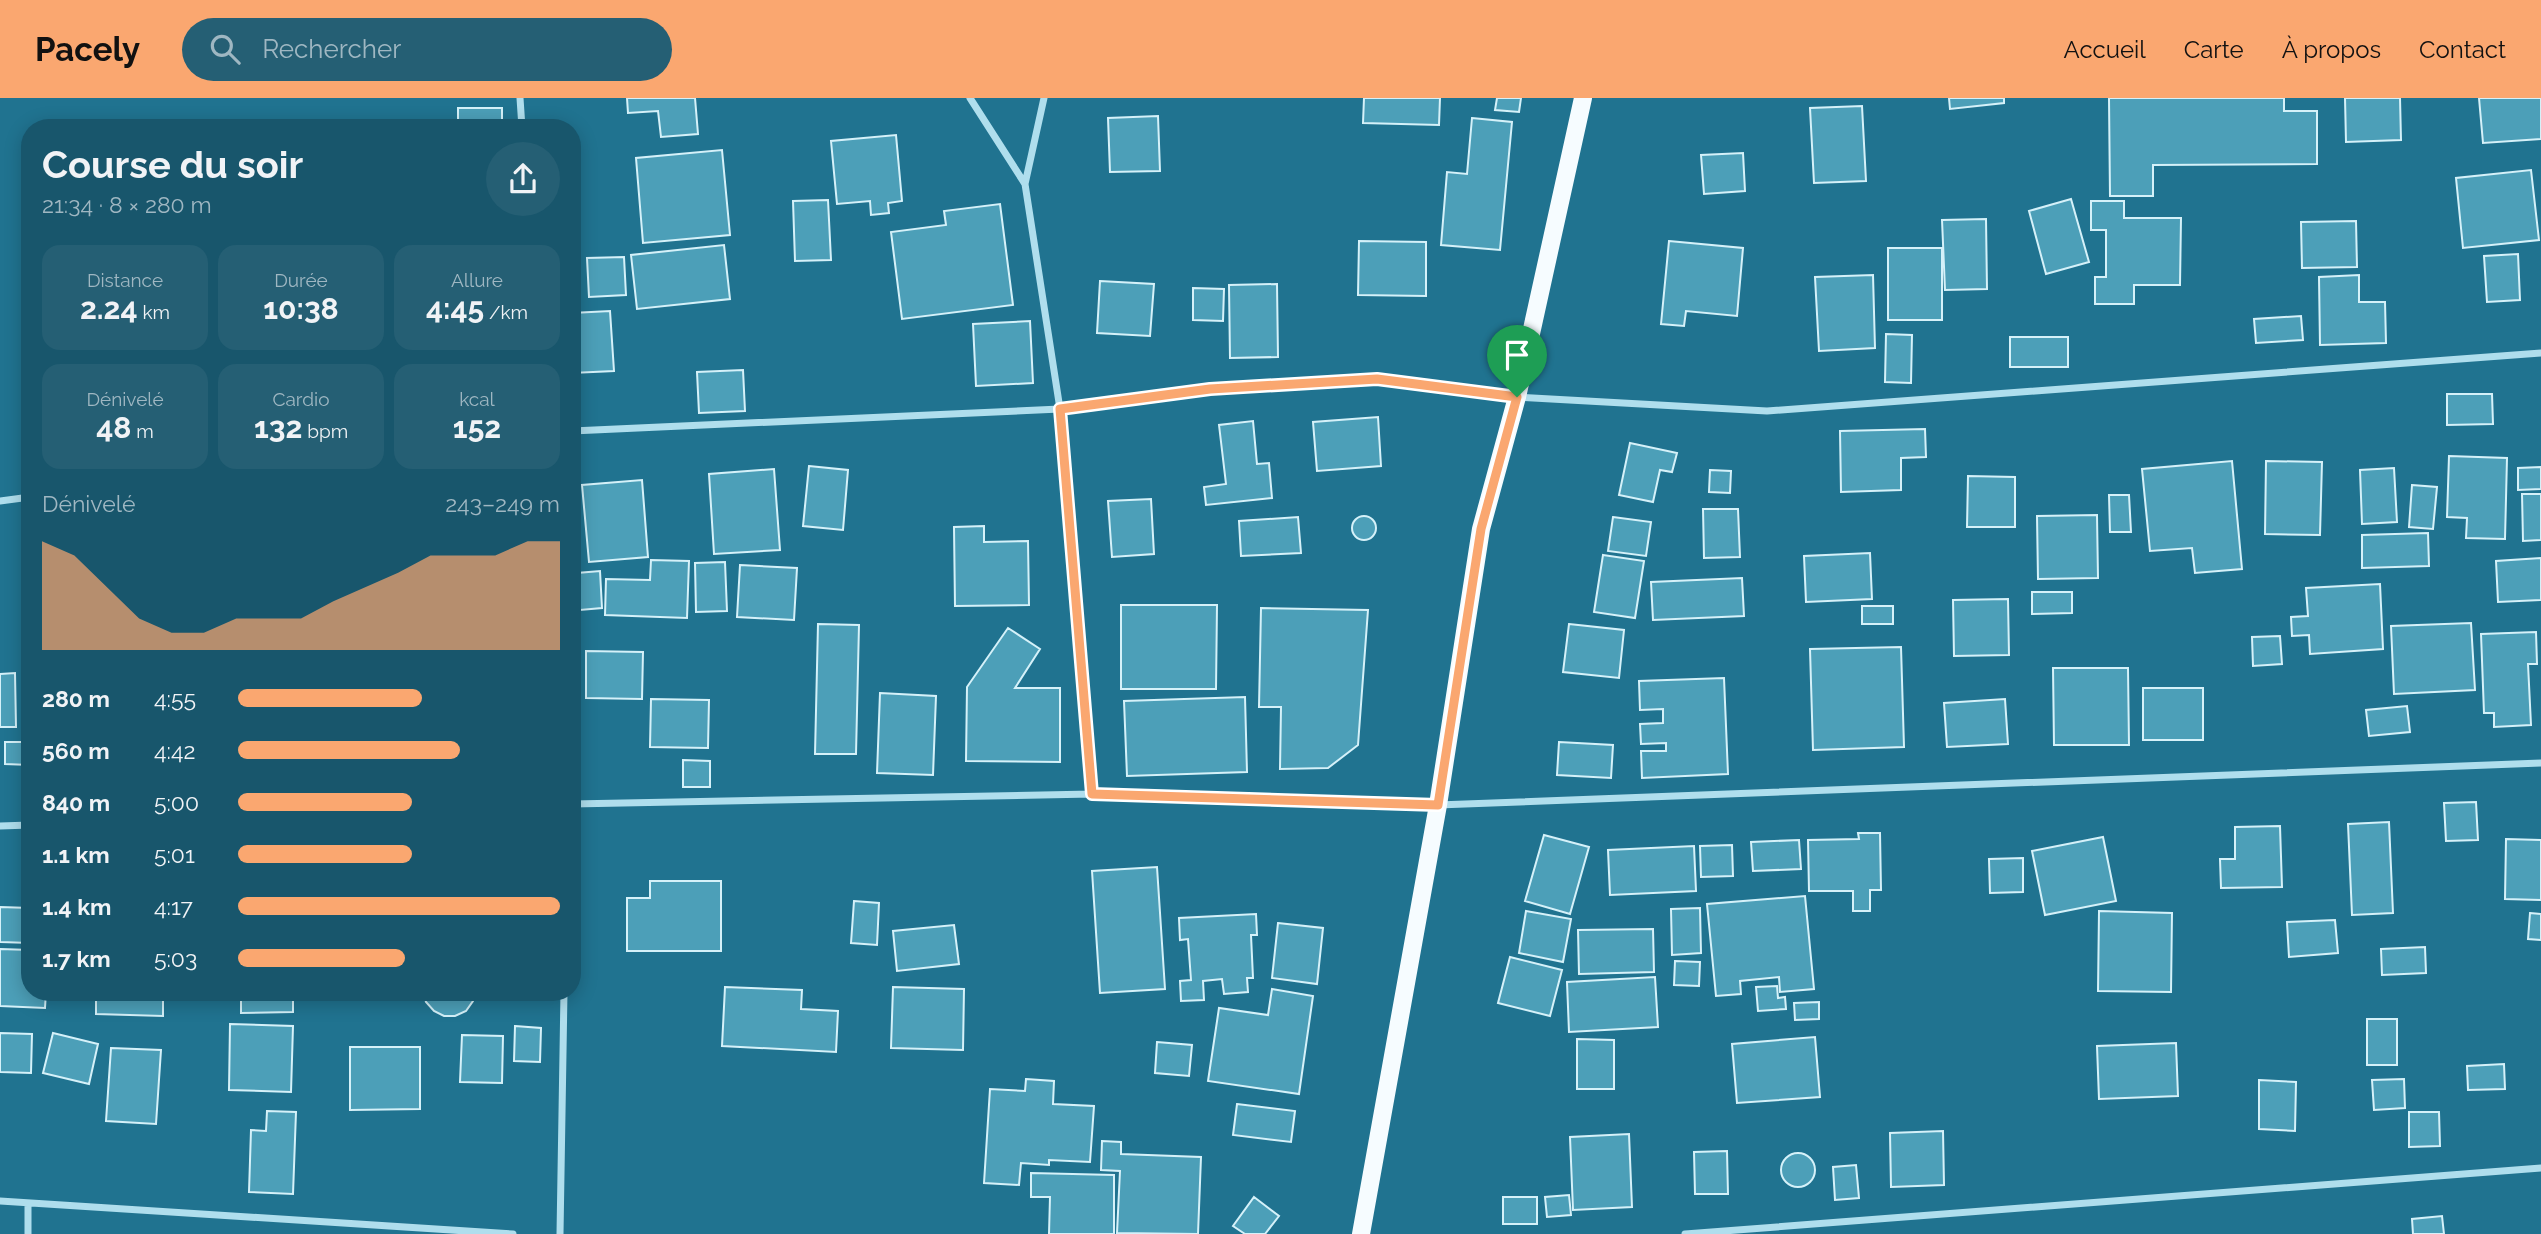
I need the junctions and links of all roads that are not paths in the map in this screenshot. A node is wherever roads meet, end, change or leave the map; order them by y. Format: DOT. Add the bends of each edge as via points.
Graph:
graph roads {
  1 [pos="520,98"];
  2 [pos="970,98"];
  3 [pos="1044,98"];
  4 [pos="1583,98"];
  5 [pos="521,119"];
  6 [pos="1025,184"];
  7 [pos="2541,353"];
  8 [pos="1517,397"];
  9 [pos="1060,409"];
  10 [pos="581,431"];
  11 [pos="21,498"];
  12 [pos="0,501"];
  13 [pos="2541,763"];
  14 [pos="1092,794"];
  15 [pos="581,804"];
  16 [pos="1438,805"];
  17 [pos="21,825"];
  18 [pos="0,826"];
  19 [pos="565,1001"];
  20 [pos="2541,1168"];
  21 [pos="0,1201"];
  22 [pos="27,1204"];
  23 [pos="27,1234"];
  24 [pos="513,1234"];
  25 [pos="560,1234"];
  26 [pos="1361,1234"];
  27 [pos="1685,1234"];
  1 -- 5 [label="street"];
  2 -- 6 [label="street"];
  3 -- 6 [label="street"];
  4 -- 8 [label="main road"];
  6 -- 9 [label="street"];
  7 -- 8 [label="street" via="1767,411"];
  8 -- 9 [label="street" via="1377,379 1210,389"];
  8 -- 16 [label="main road" via="1481,529"];
  9 -- 10 [label="street"];
  9 -- 14 [label="street"];
  11 -- 12 [label="street"];
  13 -- 16 [label="street"];
  14 -- 15 [label="street"];
  14 -- 16 [label="street"];
  16 -- 26 [label="main road"];
  17 -- 18 [label="street"];
  19 -- 25 [label="street"];
  20 -- 27 [label="street"];
  21 -- 22 [label="street"];
  22 -- 23 [label="street"];
  22 -- 24 [label="street"];
}
